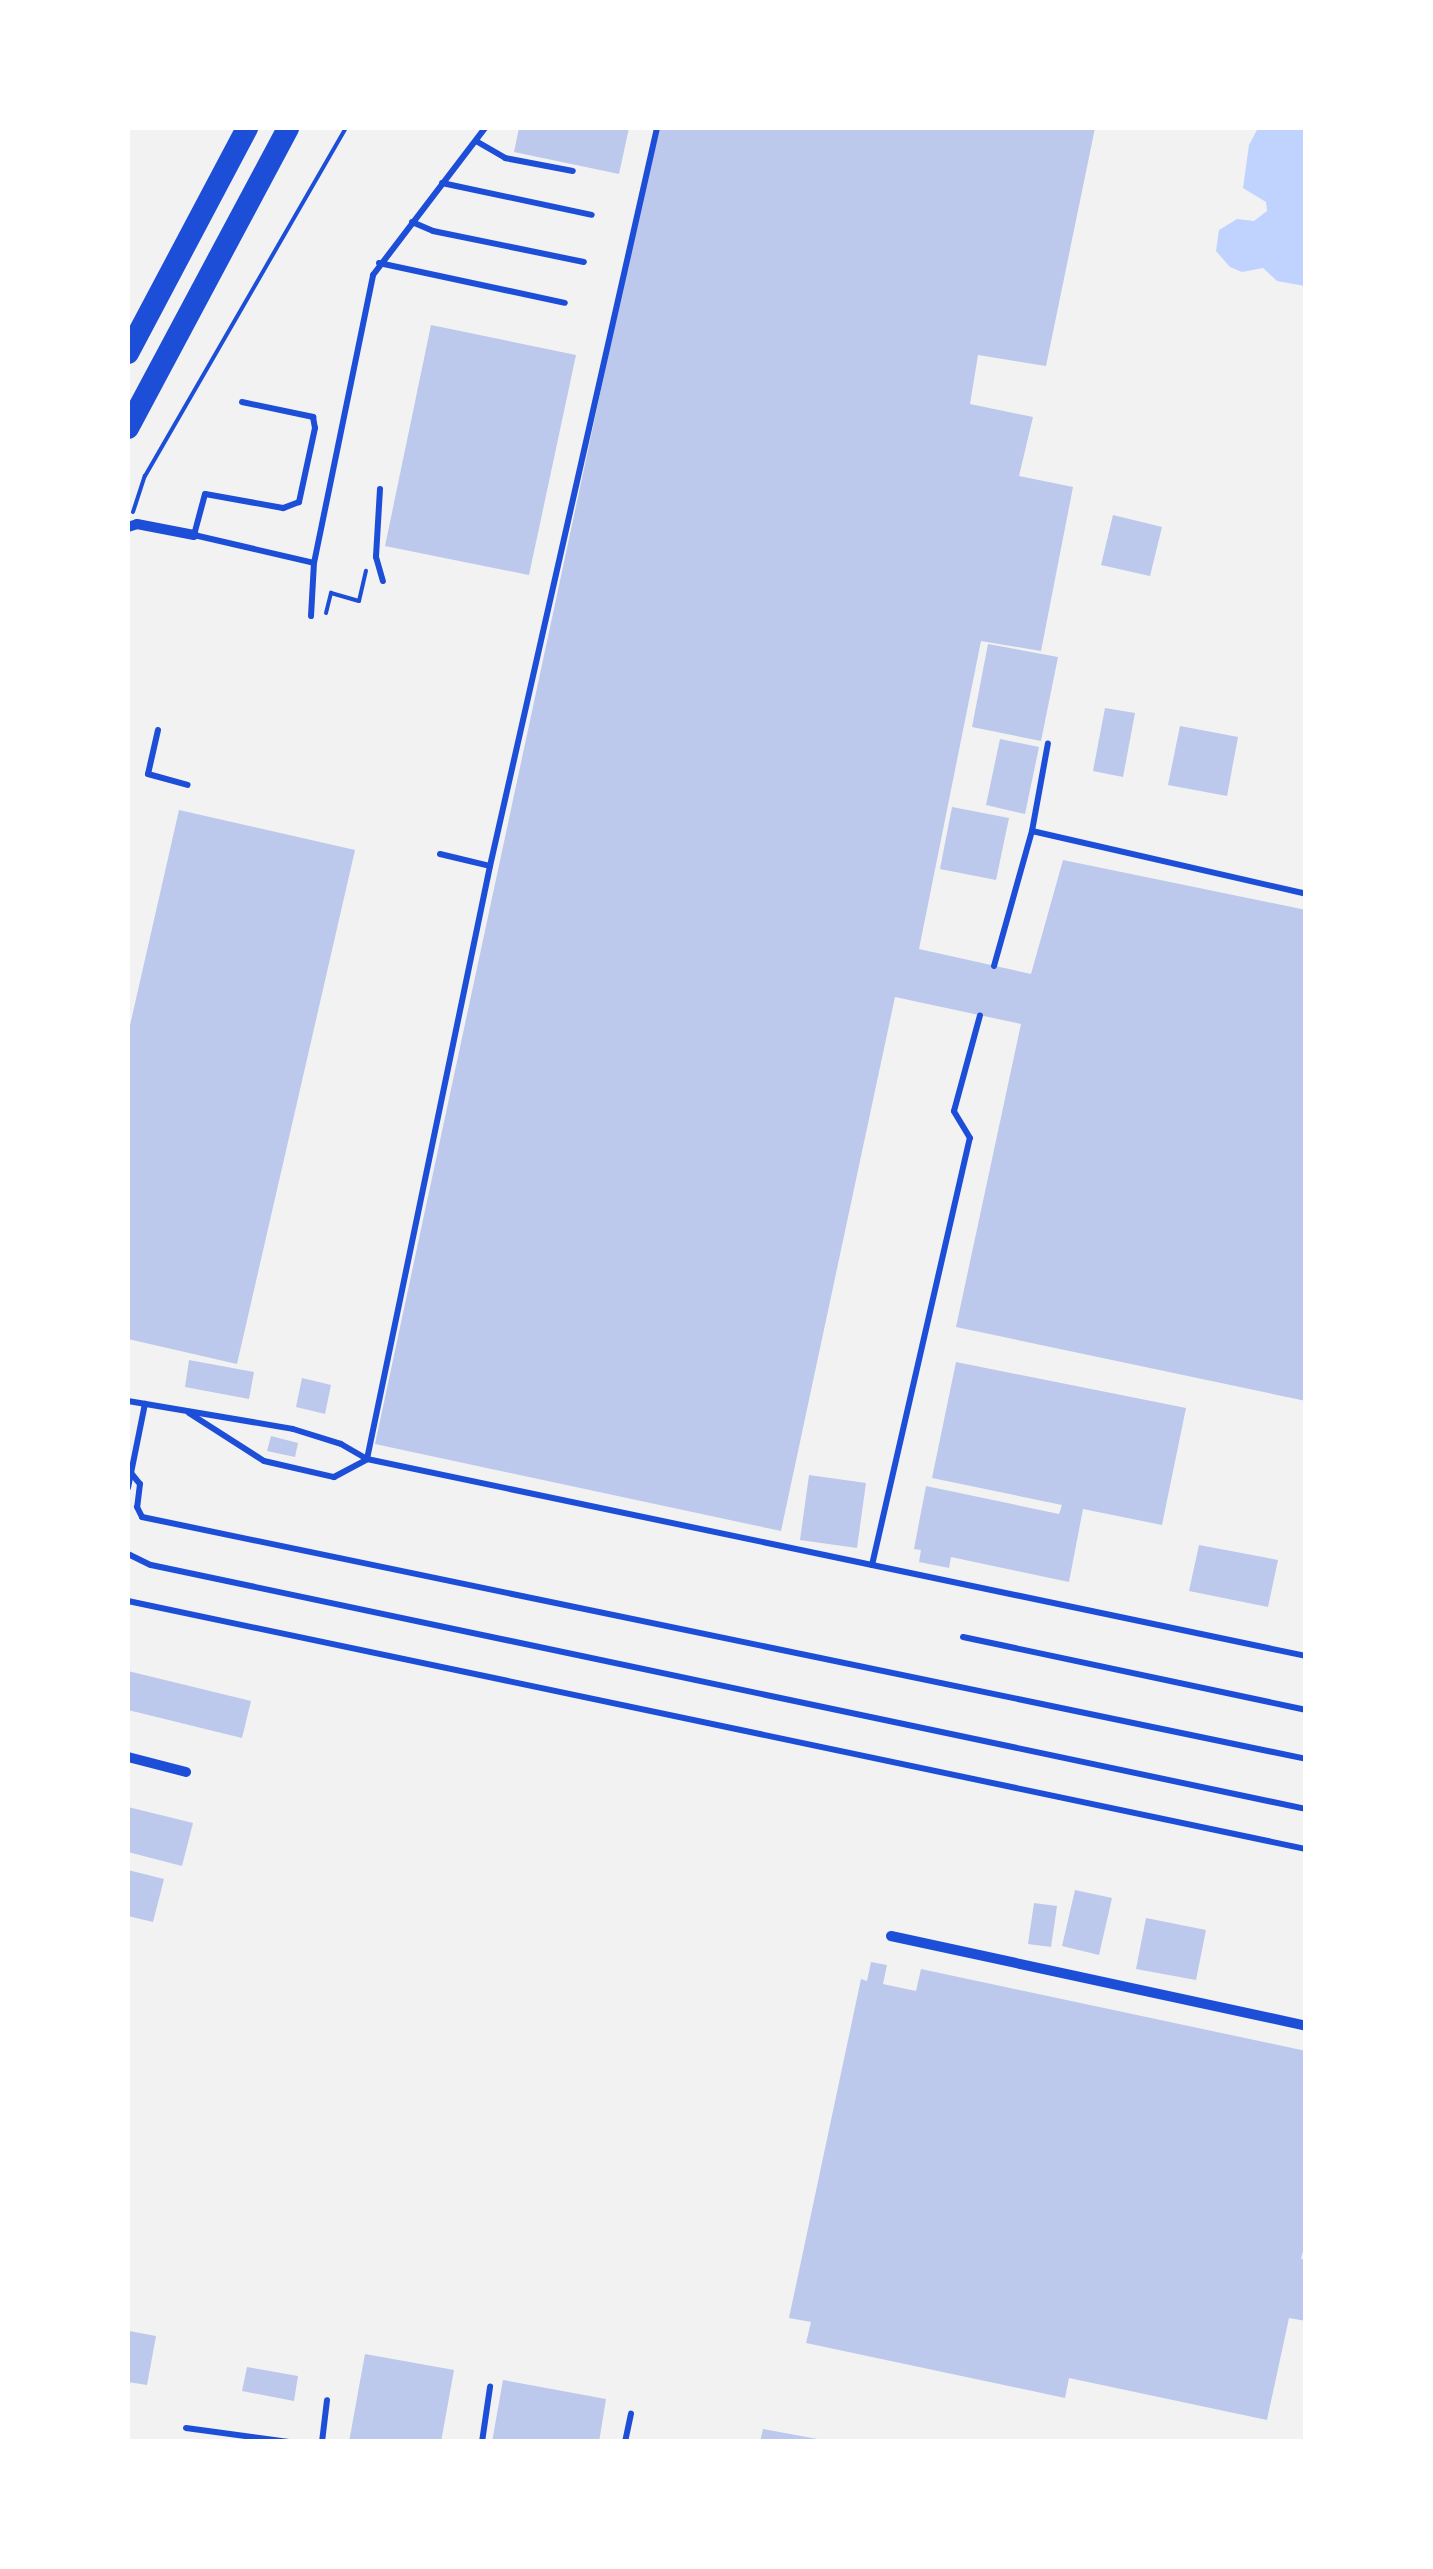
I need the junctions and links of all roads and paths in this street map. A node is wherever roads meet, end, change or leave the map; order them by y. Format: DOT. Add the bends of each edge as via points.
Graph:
graph roads {
  1 [pos="248,128"];
  2 [pos="288,128"];
  3 [pos="346,128"];
  4 [pos="485,128"];
  5 [pos="657,128"];
  6 [pos="476,141"];
  7 [pos="573,171"];
  8 [pos="442,183"];
  9 [pos="592,215"];
  10 [pos="412,222"];
  11 [pos="584,262"];
  12 [pos="379,263"];
  13 [pos="565,304"];
  14 [pos="128,353"];
  15 [pos="242,402"];
  16 [pos="128,428"];
  17 [pos="380,489"];
  18 [pos="130,526"];
  19 [pos="194,535"];
  20 [pos="376,557"];
  21 [pos="314,563"];
  22 [pos="383,581"];
  23 [pos="311,616"];
  24 [pos="324,623"];
  25 [pos="158,730"];
  26 [pos="1048,743"];
  27 [pos="188,785"];
  28 [pos="1032,831"];
  29 [pos="440,854"];
  30 [pos="490,866"];
  31 [pos="1306,894"];
  32 [pos="994,966"];
  33 [pos="980,1015"];
  34 [pos="128,1401"];
  35 [pos="145,1404"];
  36 [pos="186,1411"];
  37 [pos="367,1459"];
  38 [pos="130,1473"];
  39 [pos="128,1488"];
  40 [pos="128,1554"];
  41 [pos="872,1565"];
  42 [pos="128,1601"];
  43 [pos="963,1637"];
  44 [pos="1306,1656"];
  45 [pos="1306,1710"];
  46 [pos="128,1757"];
  47 [pos="1306,1759"];
  48 [pos="186,1772"];
  49 [pos="1306,1809"];
  50 [pos="1306,1849"];
  51 [pos="891,1936"];
  52 [pos="1306,2026"];
  53 [pos="490,2388"];
  54 [pos="327,2400"];
  55 [pos="632,2414"];
  56 [pos="186,2428"];
  57 [pos="289,2442"];
  58 [pos="322,2442"];
  59 [pos="482,2442"];
  60 [pos="625,2442"];
  1 -- 14 [label="highway"];
  2 -- 16 [label="highway"];
  3 -- 18 [label="path" via="145,476"];
  4 -- 6 [label="lane"];
  5 -- 30 [label="lane"];
  6 -- 7 [label="lane" via="505,158"];
  6 -- 8 [label="lane"];
  8 -- 9 [label="lane"];
  8 -- 10 [label="lane"];
  10 -- 11 [label="lane"];
  10 -- 12 [label="lane"];
  12 -- 13 [label="lane"];
  12 -- 21 [label="lane"];
  15 -- 19 [label="lane" via="313,417 300,502 283,508 204,494"];
  17 -- 20 [label="lane"];
  18 -- 19 [label="street"];
  19 -- 21 [label="lane"];
  20 -- 22 [label="lane"];
  20 -- 24 [label="path" via="370,558 359,601 330,593"];
  21 -- 23 [label="lane"];
  25 -- 27 [label="lane" via="148,774"];
  26 -- 28 [label="lane"];
  28 -- 31 [label="lane"];
  28 -- 32 [label="lane"];
  29 -- 30 [label="lane"];
  30 -- 37 [label="lane"];
  33 -- 41 [label="lane" via="954,1111 970,1138"];
  34 -- 35 [label="lane"];
  35 -- 36 [label="lane"];
  35 -- 38 [label="lane"];
  36 -- 37 [label="lane" via="293,1430"];
  36 -- 37 [label="lane" via="264,1462 334,1477"];
  37 -- 41 [label="lane"];
  38 -- 39 [label="lane"];
  38 -- 47 [label="lane" via="140,1484 142,1517"];
  40 -- 49 [label="lane" via="151,1566"];
  41 -- 44 [label="lane"];
  42 -- 50 [label="lane"];
  43 -- 45 [label="lane"];
  46 -- 48 [label="street"];
  51 -- 52 [label="street"];
  53 -- 59 [label="lane"];
  54 -- 58 [label="lane"];
  55 -- 60 [label="lane"];
  56 -- 57 [label="lane"];
}
